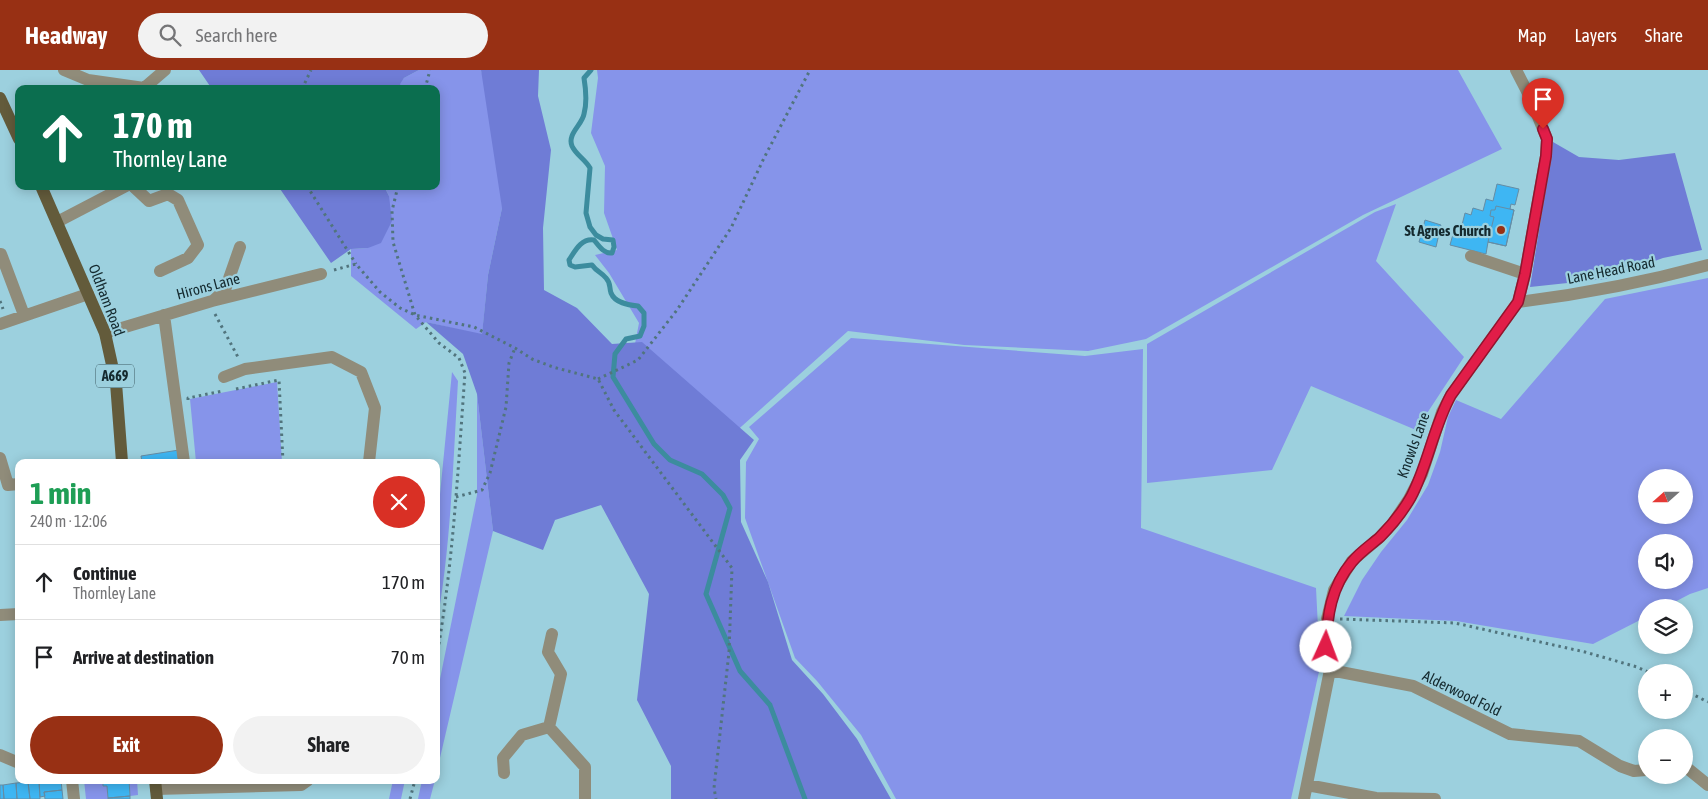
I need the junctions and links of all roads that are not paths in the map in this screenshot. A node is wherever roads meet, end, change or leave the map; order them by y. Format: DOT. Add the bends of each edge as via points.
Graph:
graph roads {
  1 [pos="64,70"];
  2 [pos="165,70"];
  3 [pos="1516,70"];
  4 [pos="123,85"];
  5 [pos="148,85"];
  6 [pos="0,98"];
  7 [pos="15,130"];
  8 [pos="43,190"];
  9 [pos="118,190"];
  10 [pos="138,190"];
  11 [pos="57,222"];
  12 [pos="240,247"];
  13 [pos="1,254"];
  14 [pos="1471,256"];
  15 [pos="1708,265"];
  16 [pos="160,271"];
  17 [pos="321,274"];
  18 [pos="1525,274"];
  19 [pos="88,294"];
  20 [pos="210,302"];
  21 [pos="1518,302"];
  22 [pos="164,315"];
  23 [pos="24,316"];
  24 [pos="0,324"];
  25 [pos="105,333"];
  26 [pos="224,377"];
  27 [pos="0,458"];
  28 [pos="122,459"];
  29 [pos="184,459"];
  30 [pos="369,459"];
  31 [pos="15,484"];
  32 [pos="15,614"];
  33 [pos="0,615"];
  34 [pos="552,634"];
  35 [pos="1330,670"];
  36 [pos="549,726"];
  37 [pos="0,755"];
  38 [pos="15,761"];
  39 [pos="1638,770"];
  40 [pos="504,773"];
  41 [pos="1693,773"];
  42 [pos="72,784"];
  43 [pos="214,784"];
  44 [pos="263,784"];
  45 [pos="302,784"];
  46 [pos="1307,785"];
  47 [pos="1708,785"];
  48 [pos="156,789"];
  49 [pos="74,799"];
  50 [pos="585,799"];
  51 [pos="1304,799"];
  52 [pos="1436,799"];
  1 -- 4 [label="street" via="88,80"];
  2 -- 5 [label="street"];
  3 -- 18 [label="street" via="1547,139"];
  6 -- 7 [label="main road"];
  8 -- 11 [label="main road, Oldham Road / A669"];
  9 -- 11 [label="street"];
  10 -- 16 [label="street" via="150,201 168,194 178,200 198,245 188,258"];
  11 -- 19 [label="main road, Oldham Road / A669"];
  12 -- 20 [label="street" via="225,290"];
  13 -- 23 [label="street"];
  14 -- 18 [label="street"];
  15 -- 21 [label="street, Lane Head Road" via="1603,290"];
  17 -- 20 [label="street, Hirons Lane"];
  18 -- 21 [label="street"];
  19 -- 23 [label="street"];
  19 -- 25 [label="main road, Oldham Road / A669"];
  20 -- 22 [label="street, Hirons Lane"];
  21 -- 35 [label="street, Knowls Lane" via="1451,395 1410,500 1380,538 1352,561 1334,590 1327,619 1326,647"];
  22 -- 25 [label="street, Hirons Lane"];
  22 -- 29 [label="street"];
  23 -- 24 [label="street"];
  25 -- 28 [label="main road, Oldham Road / A669" via="116,383"];
  26 -- 30 [label="street" via="244,369 332,358 361,372 375,408"];
  27 -- 31 [label="street" via="8,485"];
  32 -- 33 [label="street"];
  34 -- 36 [label="street" via="548,652 561,674"];
  35 -- 39 [label="street, Alderwood Fold" via="1413,686 1510,734 1579,741 1620,766"];
  35 -- 46 [label="street, Knowls Lane"];
  36 -- 40 [label="street" via="522,734 503,758"];
  36 -- 50 [label="street" via="585,767"];
  37 -- 38 [label="street"];
  41 -- 47 [label="street"];
  42 -- 49 [label="street"];
  43 -- 48 [label="street"];
  44 -- 45 [label="street"];
  46 -- 51 [label="street, Knowls Lane"];
  46 -- 52 [label="street" via="1376,798"];
}
